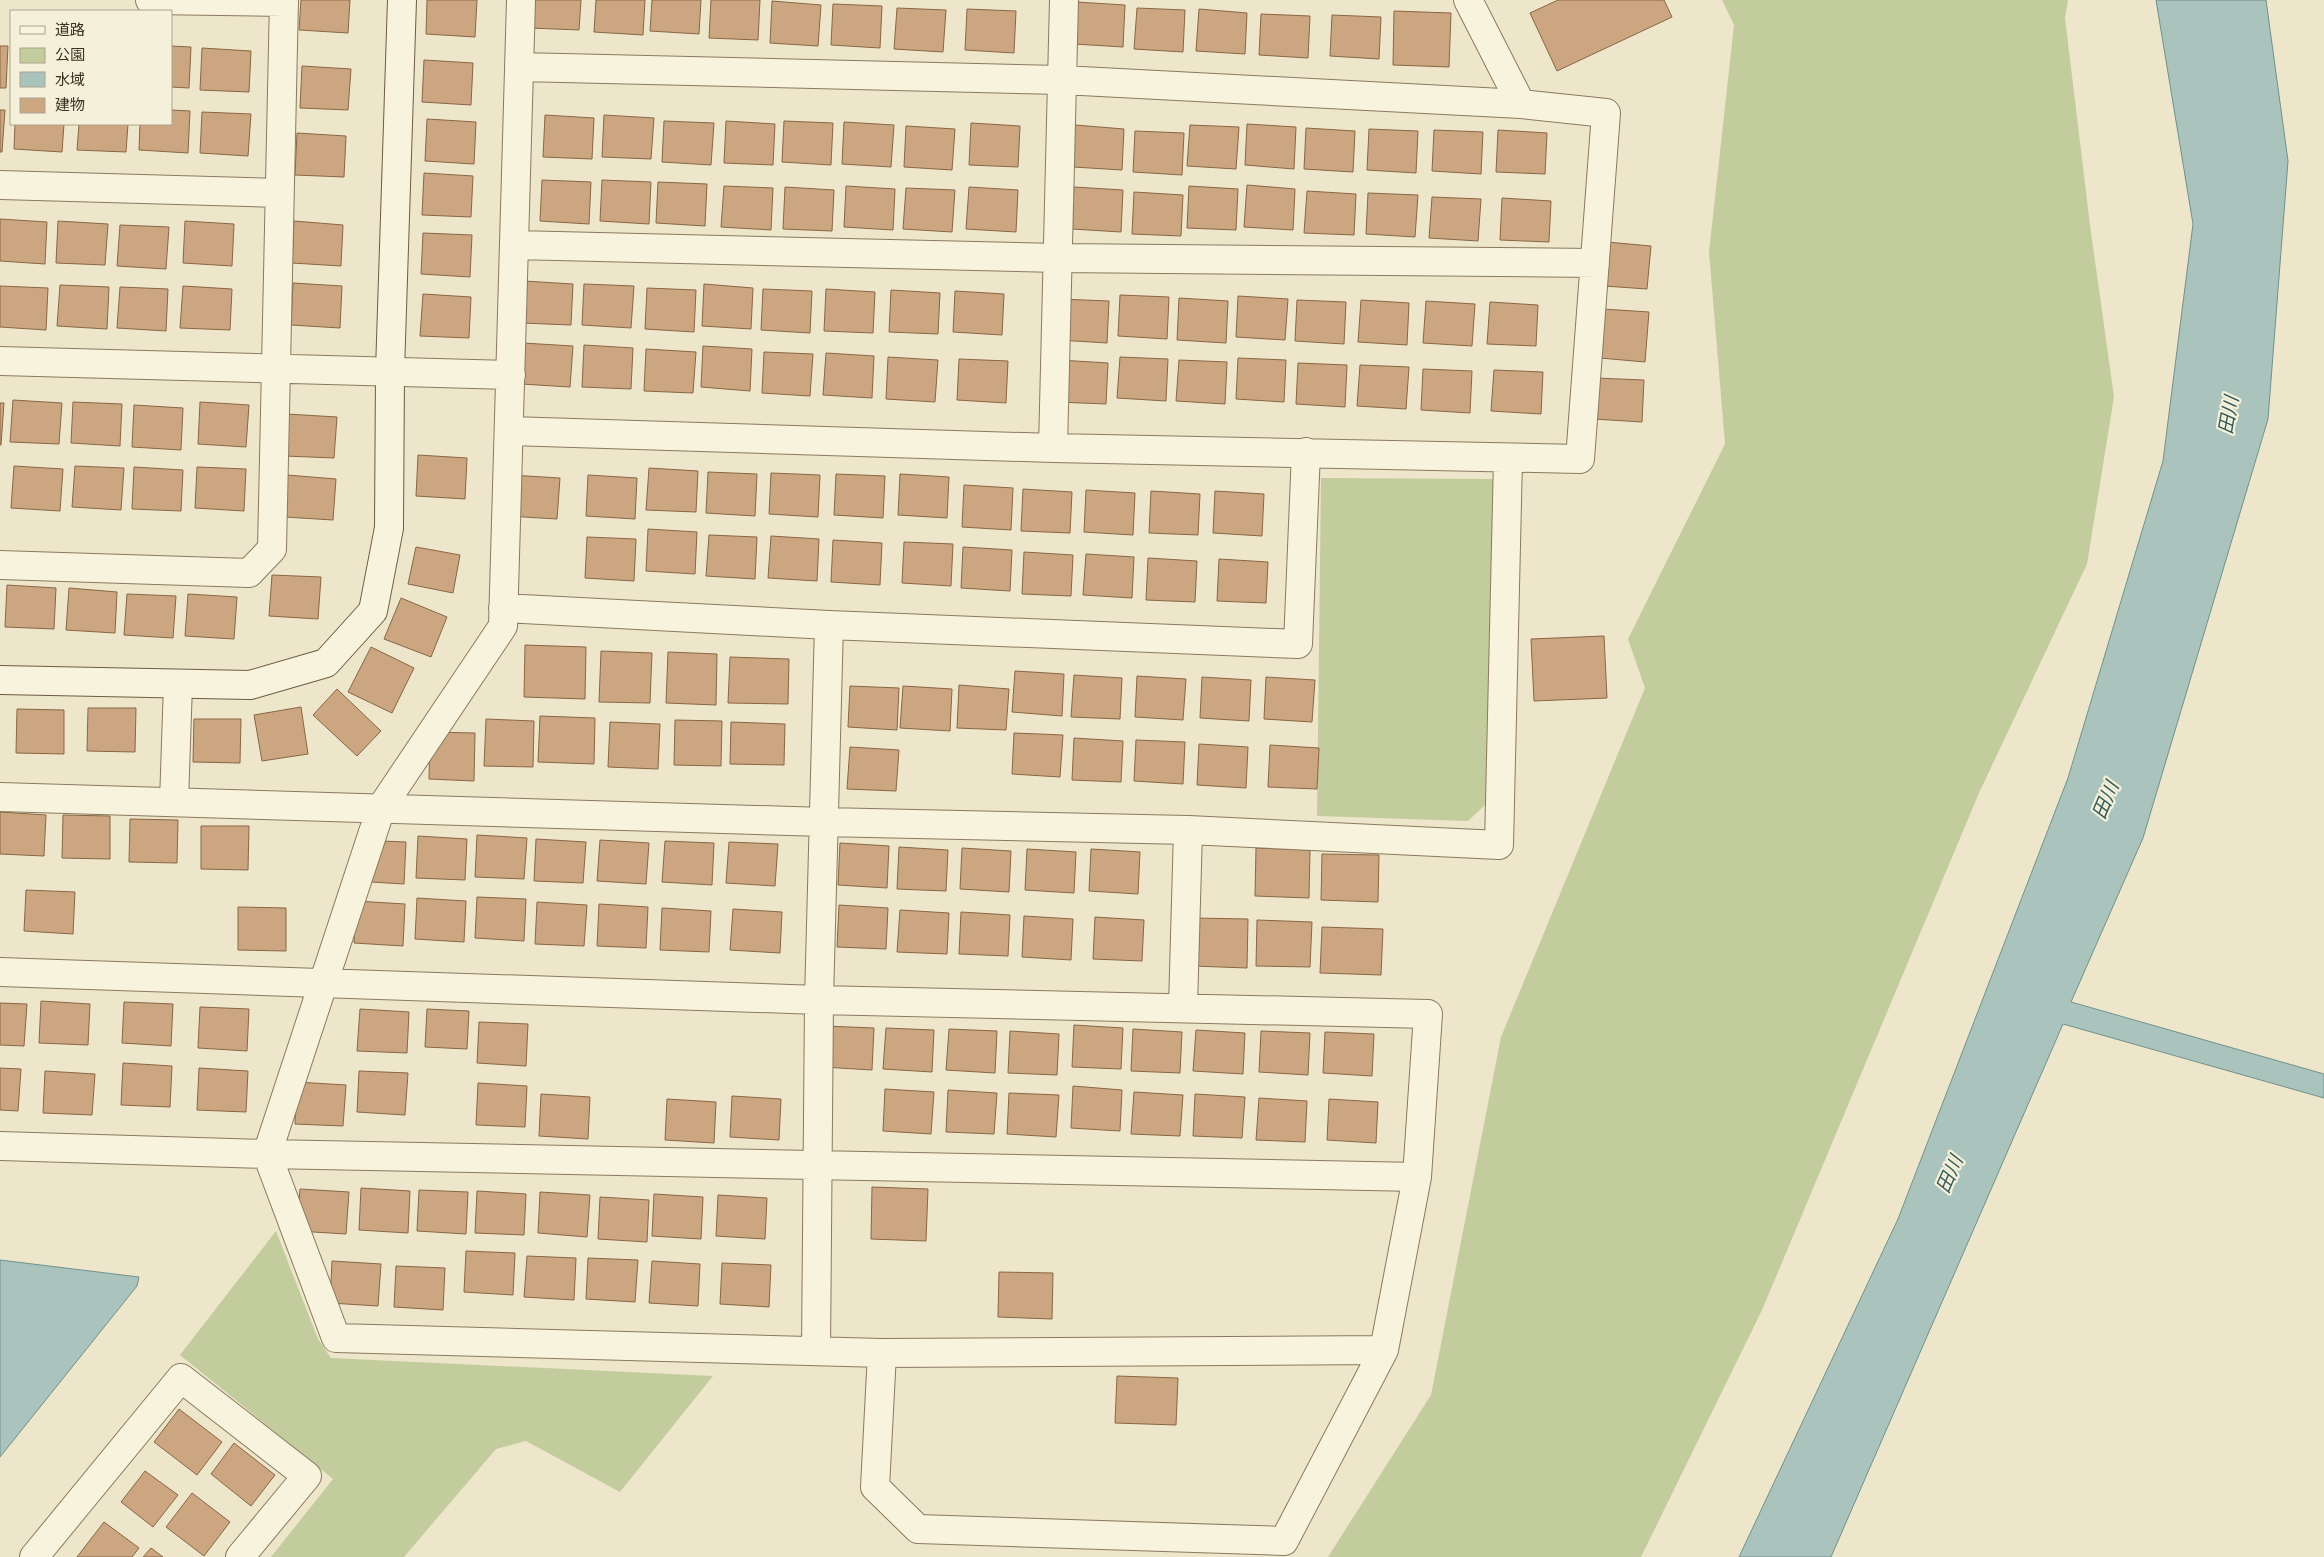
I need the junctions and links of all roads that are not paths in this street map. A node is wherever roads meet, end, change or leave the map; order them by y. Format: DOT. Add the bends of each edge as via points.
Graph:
graph roads {
  1 [pos="150,0"];
  2 [pos="402,0"];
  3 [pos="521,0"];
  4 [pos="1064,0"];
  5 [pos="1468,0"];
  6 [pos="284,1"];
  7 [pos="520,67"];
  8 [pos="1062,80"];
  9 [pos="1520,104"];
  10 [pos="0,185"];
  11 [pos="278,193"];
  12 [pos="515,246"];
  13 [pos="1058,258"];
  14 [pos="1595,263"];
  15 [pos="0,361"];
  16 [pos="276,368"];
  17 [pos="390,371"];
  18 [pos="511,376"];
  19 [pos="510,431"];
  20 [pos="1053,448"];
  21 [pos="1306,452"];
  22 [pos="1508,459"];
  23 [pos="0,565"];
  24 [pos="503,608"];
  25 [pos="829,625"];
  26 [pos="0,680"];
  27 [pos="178,684"];
  28 [pos="0,797"];
  29 [pos="174,802"];
  30 [pos="381,808"];
  31 [pos="824,822"];
  32 [pos="1188,830"];
  33 [pos="0,972"];
  34 [pos="324,982"];
  35 [pos="820,1000"];
  36 [pos="1184,1007"];
  37 [pos="0,1146"];
  38 [pos="267,1154"];
  39 [pos="818,1165"];
  40 [pos="1417,1177"];
  41 [pos="1384,1350"];
  42 [pos="816,1351"];
  43 [pos="882,1353"];
  44 [pos="34,1557"];
  45 [pos="240,1557"];
  1 -- 6 [label="street"];
  2 -- 17 [label="street"];
  3 -- 7 [label="street"];
  4 -- 8 [label="street"];
  5 -- 9 [label="street"];
  6 -- 11 [label="street"];
  7 -- 8 [label="street"];
  7 -- 12 [label="street"];
  8 -- 9 [label="street"];
  8 -- 13 [label="street"];
  9 -- 14 [label="street" via="1606,113"];
  10 -- 11 [label="street"];
  11 -- 16 [label="street"];
  12 -- 13 [label="street"];
  12 -- 18 [label="street"];
  13 -- 14 [label="street"];
  13 -- 20 [label="street"];
  14 -- 22 [label="street" via="1580,459"];
  15 -- 16 [label="street"];
  16 -- 17 [label="street"];
  16 -- 23 [label="street" via="272,549 249,574"];
  17 -- 18 [label="street"];
  17 -- 27 [label="street" via="390,528 373,611 326,663 250,686"];
  18 -- 19 [label="street"];
  19 -- 20 [label="street"];
  19 -- 24 [label="street"];
  20 -- 21 [label="street"];
  21 -- 22 [label="street"];
  21 -- 25 [label="street" via="1298,644"];
  22 -- 32 [label="street" via="1499,845"];
  24 -- 25 [label="street"];
  24 -- 30 [label="street" via="503,626"];
  25 -- 31 [label="street"];
  26 -- 27 [label="street"];
  27 -- 29 [label="street"];
  28 -- 29 [label="street"];
  29 -- 30 [label="street"];
  30 -- 31 [label="street"];
  30 -- 34 [label="street"];
  31 -- 32 [label="street"];
  31 -- 35 [label="street"];
  32 -- 36 [label="street"];
  33 -- 34 [label="street"];
  34 -- 35 [label="street"];
  34 -- 38 [label="street"];
  35 -- 36 [label="street"];
  35 -- 39 [label="street"];
  36 -- 40 [label="street" via="1428,1014"];
  37 -- 38 [label="street"];
  38 -- 39 [label="street"];
  38 -- 42 [label="street" via="336,1338"];
  39 -- 40 [label="street"];
  39 -- 42 [label="street"];
  40 -- 41 [label="street"];
  41 -- 43 [label="street"];
  41 -- 43 [label="street" via="1284,1541 918,1529 875,1487"];
  42 -- 43 [label="street"];
  44 -- 45 [label="street" via="181,1378 307,1476"];
}
